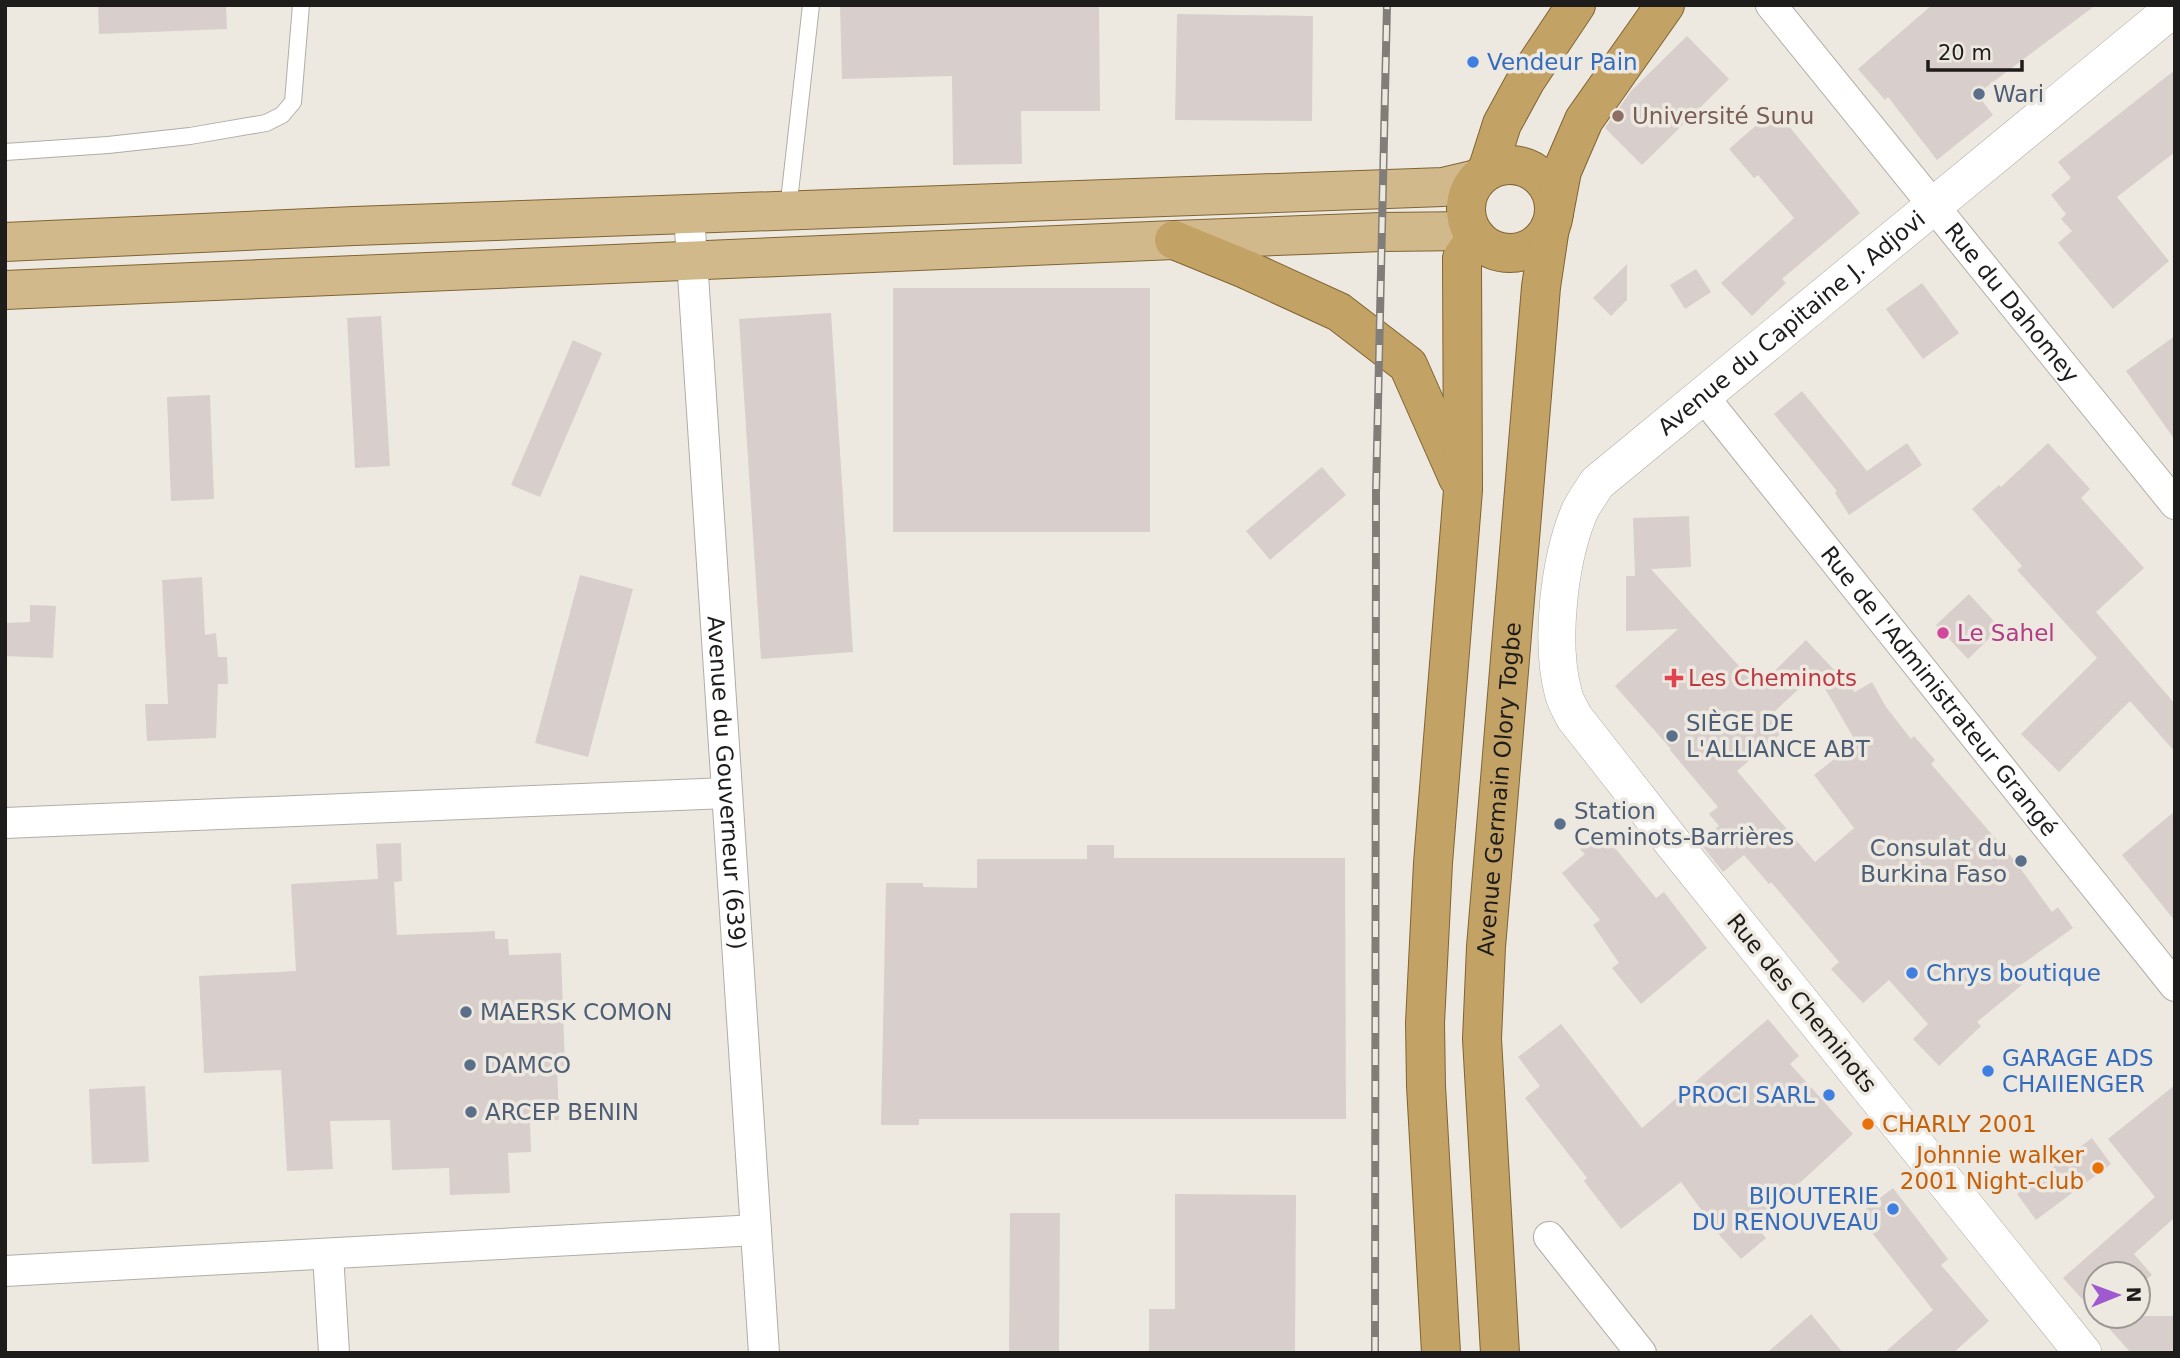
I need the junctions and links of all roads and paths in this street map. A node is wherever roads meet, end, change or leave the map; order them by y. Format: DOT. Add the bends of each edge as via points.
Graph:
graph roads {
  1 [pos="301,5"];
  2 [pos="811,5"];
  3 [pos="1576,5"];
  4 [pos="1665,5"];
  5 [pos="1771,5"];
  6 [pos="2175,7"];
  7 [pos="5,152"];
  8 [pos="1482,175"];
  9 [pos="1933,207"];
  10 [pos="788,210"];
  11 [pos="689,214"];
  12 [pos="1552,220"];
  13 [pos="1474,234"];
  14 [pos="1174,240"];
  15 [pos="5,242"];
  16 [pos="691,261"];
  17 [pos="5,290"];
  18 [pos="1703,396"];
  19 [pos="1463,490"];
  20 [pos="2175,504"];
  21 [pos="1574,717"];
  22 [pos="727,793"];
  23 [pos="5,823"];
  24 [pos="2175,986"];
  25 [pos="756,1230"];
  26 [pos="1549,1237"];
  27 [pos="328,1254"];
  28 [pos="5,1271"];
  29 [pos="334,1353"];
  30 [pos="764,1353"];
  31 [pos="1441,1353"];
  32 [pos="1500,1353"];
  33 [pos="1641,1353"];
  34 [pos="2083,1353"];
  1 -- 7 [label="lane" via="293,102 282,115 266,123 121,144"];
  2 -- 10 [label="lane"];
  3 -- 8 [label="highway" via="1525,80"];
  4 -- 12 [label="highway, Avenue Germain Olory Togbe" via="1584,120 1562,171"];
  5 -- 9 [label="street, Rue du Dahomey"];
  6 -- 9 [label="street, Avenue du Capitaine J. Adjovi"];
  8 -- 10 [label="main road" via="1443,187"];
  8 -- 12 [label="highway" via="1500,165 1514,165 1539,176 1553,200"];
  8 -- 13 [label="highway" via="1469,191 1466,204 1466,218"];
  9 -- 18 [label="street, Avenue du Capitaine J. Adjovi"];
  9 -- 20 [label="street, Rue du Dahomey"];
  10 -- 11 [label="main road"];
  11 -- 15 [label="main road"];
  11 -- 16 [label="street, Avenue du Gouverneur (639)"];
  12 -- 13 [label="highway" via="1542,239 1518,252 1492,250"];
  12 -- 32 [label="highway, Avenue Germain Olory Togbe" via="1541,286 1486,947 1482,1039"];
  13 -- 14 [label="main road" via="1382,232"];
  13 -- 19 [label="highway" via="1462,258 1461,273"];
  14 -- 16 [label="main road"];
  14 -- 19 [label="highway" via="1339,312 1408,365"];
  16 -- 17 [label="main road"];
  16 -- 22 [label="street, Avenue du Gouverneur (639)"];
  18 -- 21 [label="street, Avenue du Capitaine J. Adjovi" via="1597,483 1579,512 1566,551 1557,648 1563,695"];
  18 -- 24 [label="street, Rue de l'Administrateur Grangé"];
  19 -- 31 [label="highway" via="1425,1023"];
  21 -- 34 [label="street, Rue des Cheminots"];
  22 -- 23 [label="street"];
  22 -- 25 [label="street, Avenue du Gouverneur (639)"];
  25 -- 27 [label="street"];
  25 -- 30 [label="street, Avenue du Gouverneur (639)"];
  26 -- 33 [label="street"];
  27 -- 28 [label="street"];
  27 -- 29 [label="street"];
}
